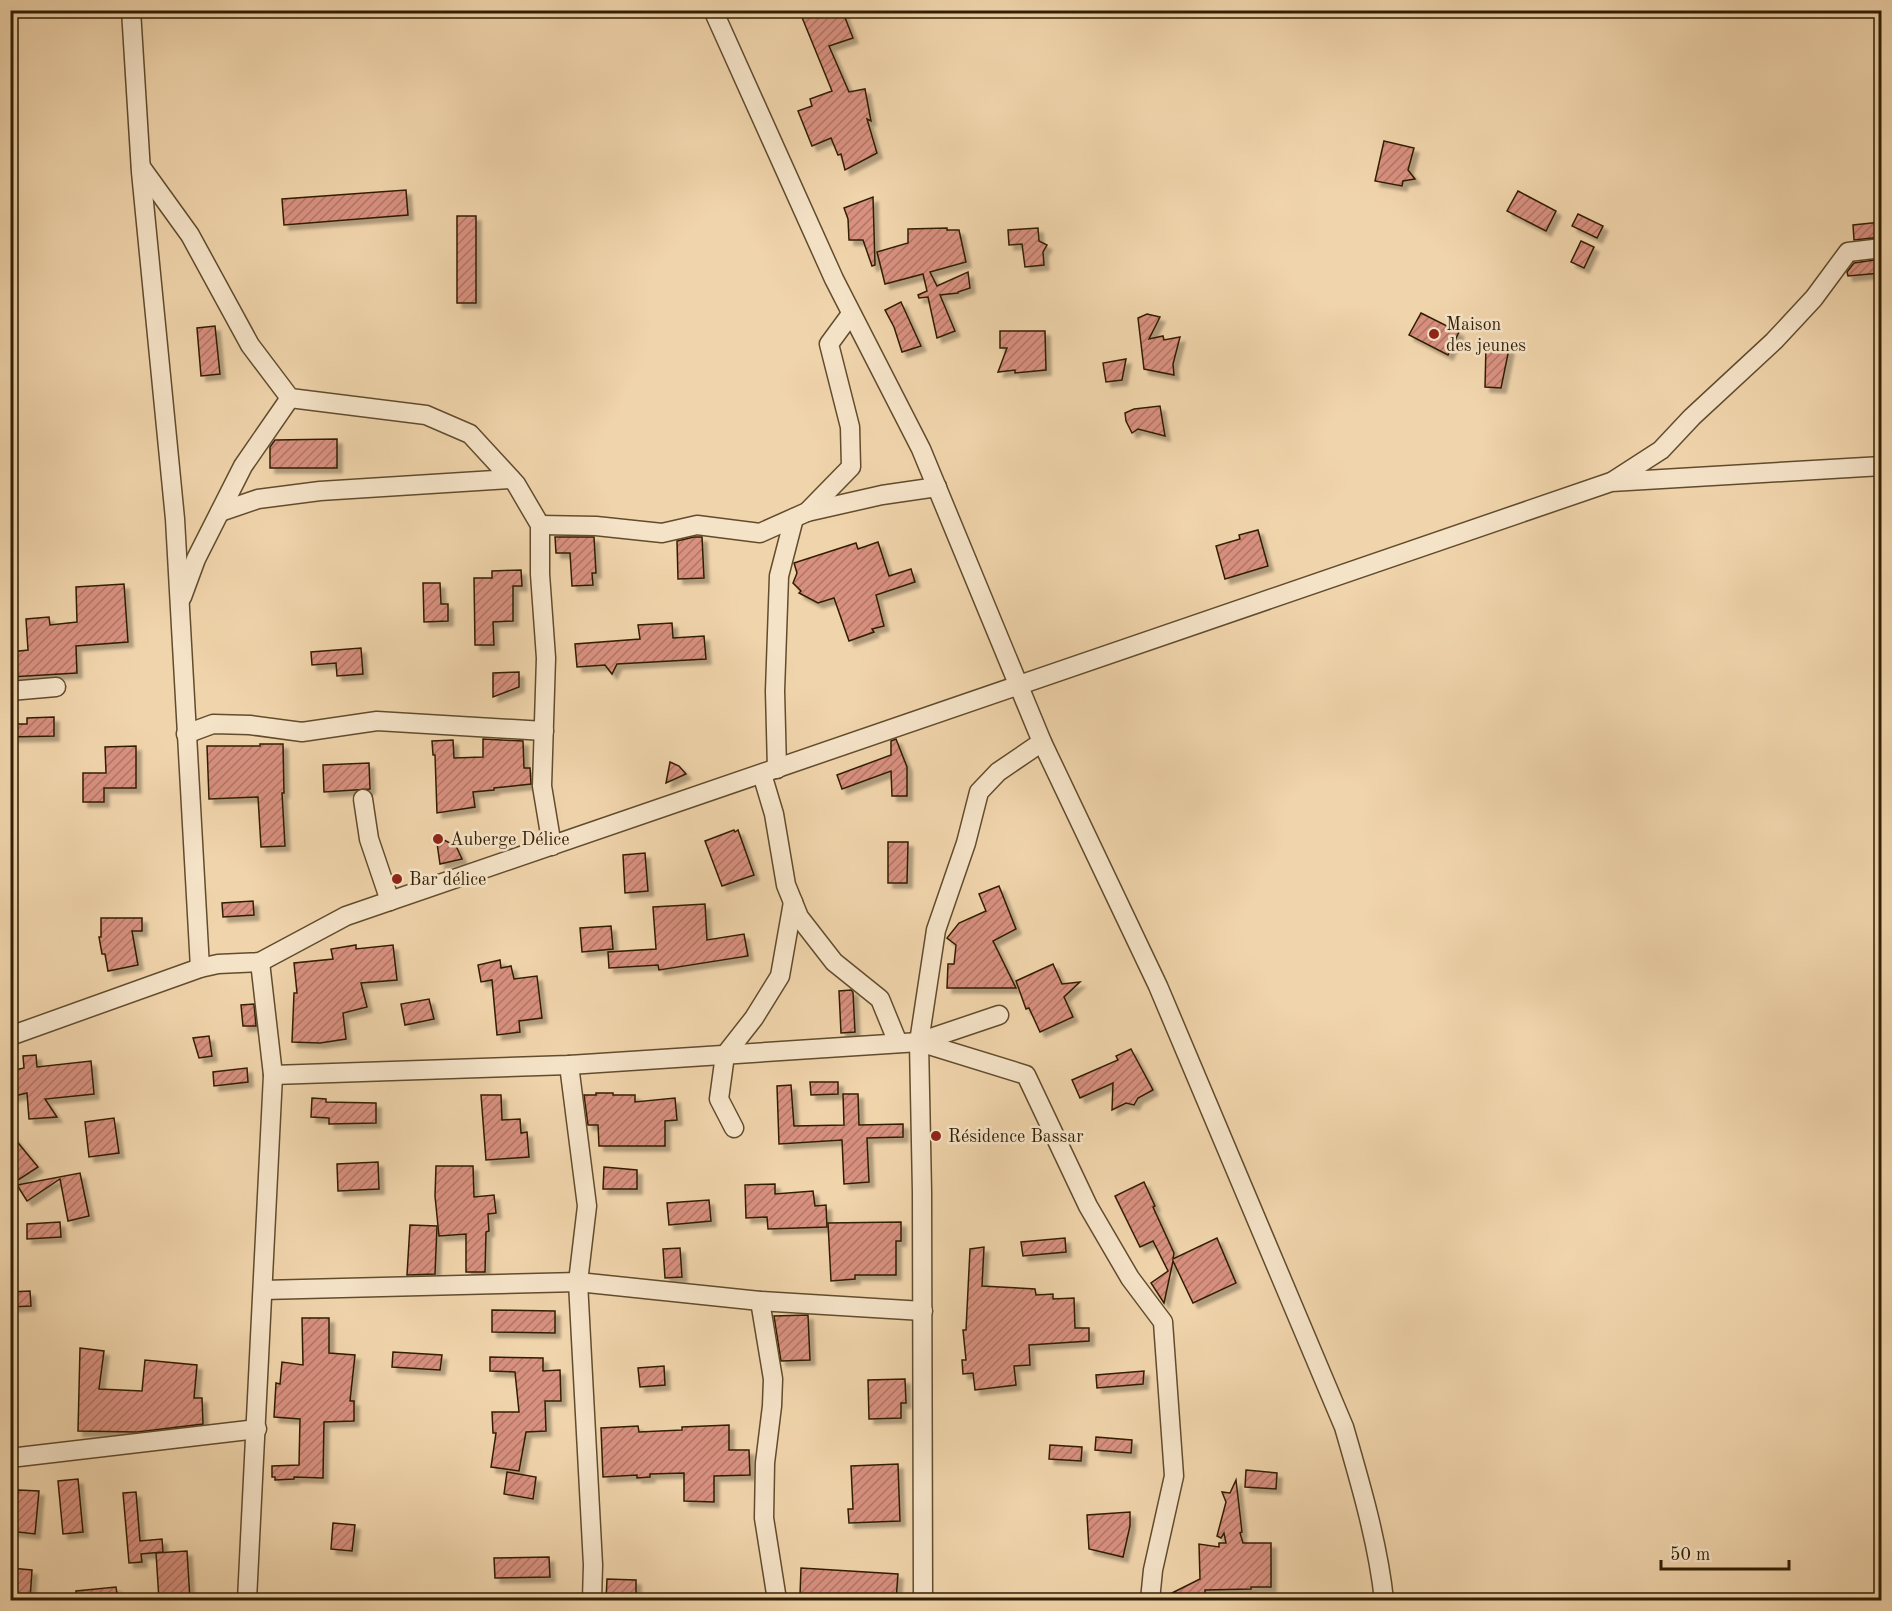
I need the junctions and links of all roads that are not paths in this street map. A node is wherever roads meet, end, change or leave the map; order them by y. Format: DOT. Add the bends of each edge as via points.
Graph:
graph roads {
  1 [pos="131,10"];
  2 [pos="712,10"];
  3 [pos="140,166"];
  4 [pos="1881,248"];
  5 [pos="851,314"];
  6 [pos="290,398"];
  7 [pos="1881,466"];
  8 [pos="511,479"];
  9 [pos="1611,482"];
  10 [pos="937,487"];
  11 [pos="220,512"];
  12 [pos="801,515"];
  13 [pos="540,525"];
  14 [pos="179,603"];
  15 [pos="1018,686"];
  16 [pos="56,687"];
  17 [pos="10,692"];
  18 [pos="544,731"];
  19 [pos="186,734"];
  20 [pos="1042,742"];
  21 [pos="769,772"];
  22 [pos="363,799"];
  23 [pos="552,846"];
  24 [pos="390,901"];
  25 [pos="793,902"];
  26 [pos="260,962"];
  27 [pos="200,968"];
  28 [pos="999,1015"];
  29 [pos="10,1036"];
  30 [pos="919,1042"];
  31 [pos="898,1043"];
  32 [pos="725,1055"];
  33 [pos="569,1065"];
  34 [pos="273,1076"];
  35 [pos="734,1128"];
  36 [pos="578,1282"];
  37 [pos="263,1290"];
  38 [pos="760,1301"];
  39 [pos="923,1311"];
  40 [pos="257,1429"];
  41 [pos="10,1458"];
  42 [pos="247,1600"];
  43 [pos="592,1600"];
  44 [pos="777,1600"];
  45 [pos="923,1600"];
  46 [pos="1150,1600"];
  47 [pos="1384,1600"];
  1 -- 3 [label="street"];
  2 -- 5 [label="street"];
  3 -- 6 [label="street" via="190,235 250,345"];
  3 -- 14 [label="street" via="175,519"];
  4 -- 9 [label="street" via="1848,252 1814,298 1661,450"];
  5 -- 10 [label="street"];
  5 -- 12 [label="street" via="829,344 850,427 851,467"];
  6 -- 8 [label="street" via="426,415 470,434"];
  6 -- 11 [label="street" via="243,466"];
  7 -- 9 [label="street"];
  8 -- 11 [label="street" via="320,491 258,499"];
  8 -- 13 [label="street"];
  9 -- 15 [label="street"];
  10 -- 12 [label="street" via="882,495"];
  10 -- 15 [label="street"];
  11 -- 14 [label="street"];
  12 -- 13 [label="street" via="760,533 697,525 662,533"];
  12 -- 21 [label="street" via="779,576"];
  13 -- 18 [label="street" via="546,658"];
  14 -- 19 [label="street"];
  15 -- 20 [label="street"];
  15 -- 21 [label="street"];
  16 -- 17 [label="street"];
  18 -- 19 [label="street" via="377,721 302,732 213,724"];
  18 -- 23 [label="street" via="542,786"];
  19 -- 27 [label="street"];
  20 -- 30 [label="street" via="998,772 979,792 936,930"];
  20 -- 47 [label="street" via="1167,1008 1344,1427 1360,1481"];
  21 -- 23 [label="street"];
  21 -- 25 [label="street" via="786,885"];
  22 -- 24 [label="street" via="369,839"];
  23 -- 24 [label="street"];
  24 -- 26 [label="street" via="346,916"];
  25 -- 31 [label="street" via="799,917 834,962 880,999"];
  25 -- 32 [label="street" via="780,976"];
  26 -- 27 [label="street"];
  26 -- 34 [label="street"];
  27 -- 29 [label="street"];
  28 -- 30 [label="street"];
  30 -- 31 [label="street"];
  30 -- 39 [label="street"];
  30 -- 46 [label="street" via="1026,1075 1088,1206 1130,1278 1163,1322 1174,1476"];
  31 -- 32 [label="street"];
  32 -- 33 [label="street"];
  32 -- 35 [label="street" via="720,1099"];
  33 -- 34 [label="street"];
  33 -- 36 [label="street" via="587,1206"];
  34 -- 37 [label="street"];
  36 -- 37 [label="street"];
  36 -- 38 [label="street"];
  36 -- 43 [label="street"];
  37 -- 40 [label="street"];
  38 -- 39 [label="street"];
  38 -- 44 [label="street" via="772,1379 764,1518"];
  39 -- 45 [label="street"];
  40 -- 41 [label="street"];
  40 -- 42 [label="street"];
}
